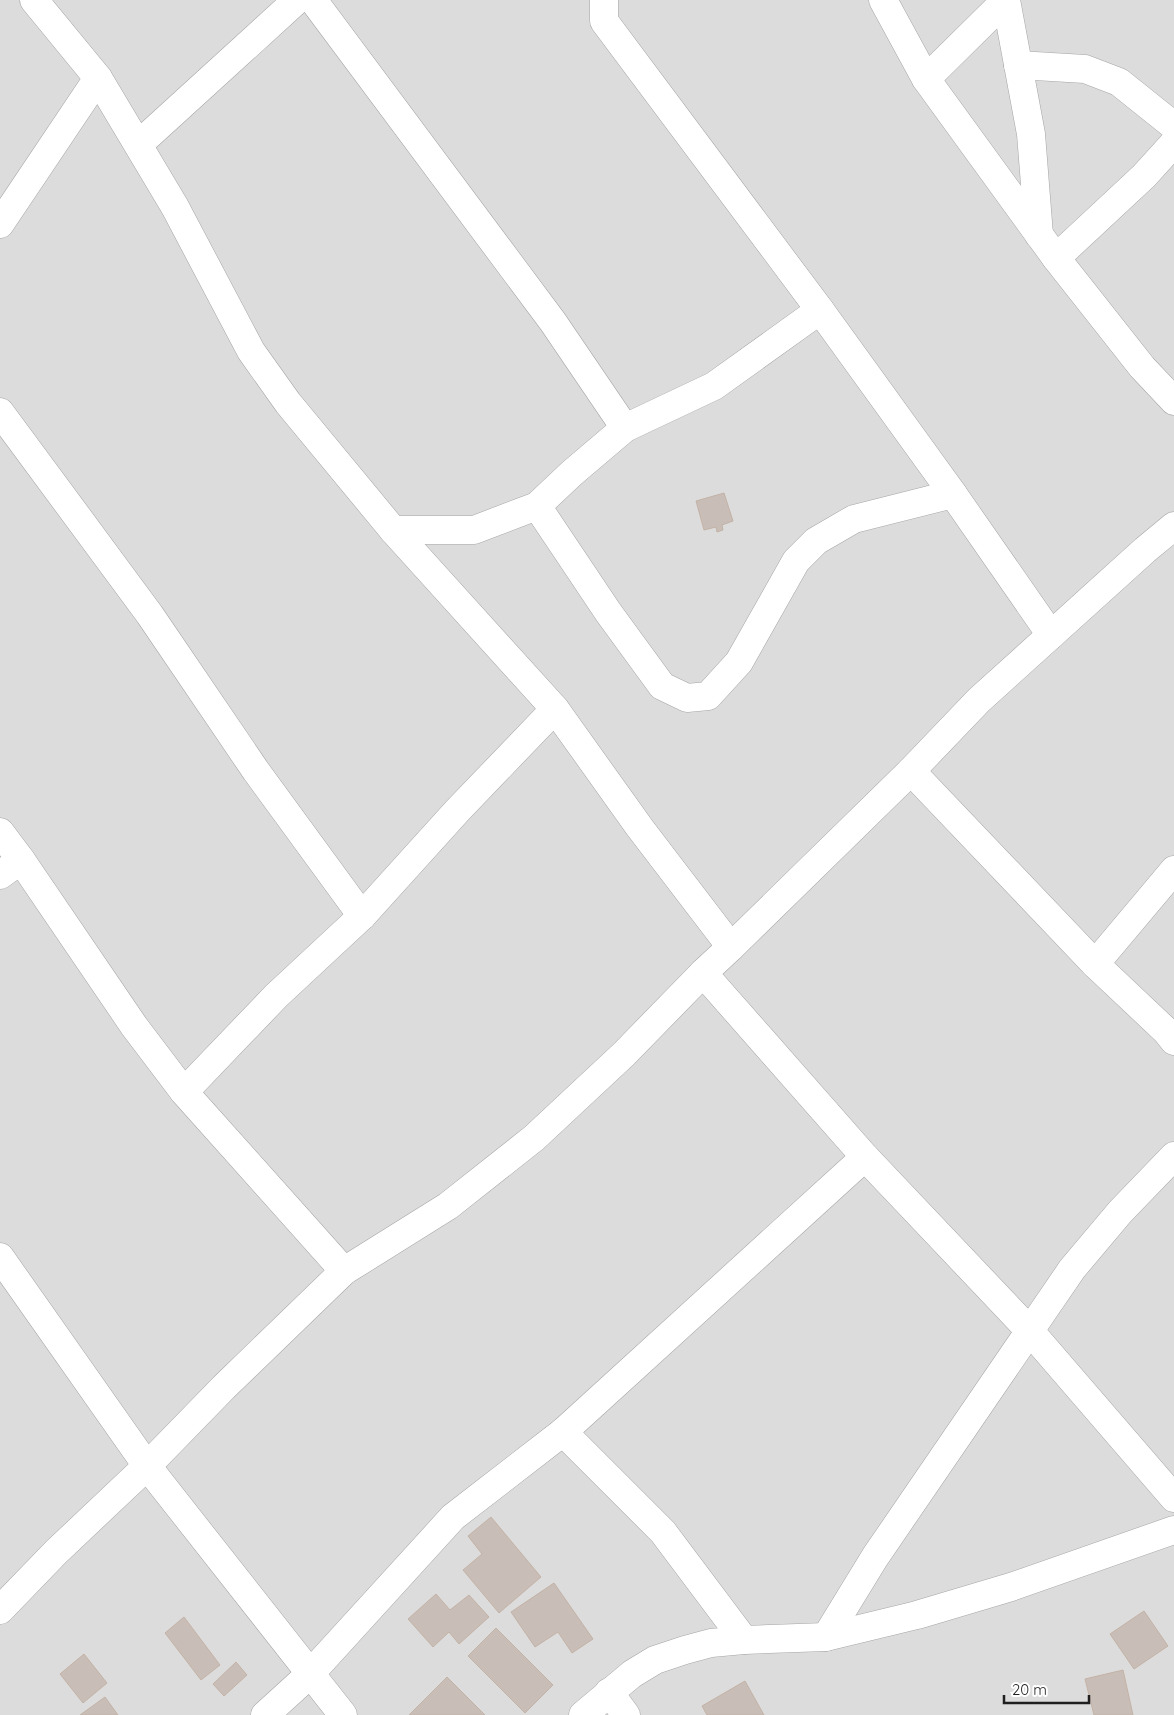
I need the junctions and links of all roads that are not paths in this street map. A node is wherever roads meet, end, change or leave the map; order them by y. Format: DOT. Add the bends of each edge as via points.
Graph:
graph roads {
  1 [pos="34,0"];
  2 [pos="297,0"];
  3 [pos="313,0"];
  4 [pos="604,0"];
  5 [pos="883,0"];
  6 [pos="1006,0"];
  7 [pos="1018,65"];
  8 [pos="98,78"];
  9 [pos="926,79"];
  10 [pos="1174,126"];
  11 [pos="1174,143"];
  12 [pos="138,144"];
  13 [pos="0,224"];
  14 [pos="1038,235"];
  15 [pos="1056,258"];
  16 [pos="820,310"];
  17 [pos="1174,401"];
  18 [pos="0,412"];
  19 [pos="625,428"];
  20 [pos="953,494"];
  21 [pos="537,506"];
  22 [pos="1174,526"];
  23 [pos="393,530"];
  24 [pos="1051,635"];
  25 [pos="555,709"];
  26 [pos="911,771"];
  27 [pos="0,832"];
  28 [pos="10,868"];
  29 [pos="1174,870"];
  30 [pos="362,916"];
  31 [pos="731,947"];
  32 [pos="1095,964"];
  33 [pos="703,972"];
  34 [pos="1174,1041"];
  35 [pos="184,1092"];
  36 [pos="1174,1156"];
  37 [pos="864,1157"];
  38 [pos="0,1257"];
  39 [pos="344,1271"];
  40 [pos="1029,1330"];
  41 [pos="563,1432"];
  42 [pos="147,1466"];
  43 [pos="1174,1498"];
  44 [pos="1174,1530"];
  45 [pos="0,1610"];
  46 [pos="826,1637"];
  47 [pos="744,1640"];
  48 [pos="310,1674"];
  49 [pos="610,1692"];
  50 [pos="265,1715"];
  51 [pos="343,1715"];
  52 [pos="583,1715"];
  53 [pos="626,1715"];
  1 -- 8 [label="street"];
  2 -- 12 [label="street"];
  3 -- 19 [label="street" via="553,322"];
  4 -- 16 [label="street" via="604,21"];
  5 -- 9 [label="street"];
  6 -- 7 [label="street"];
  6 -- 9 [label="street"];
  7 -- 10 [label="street" via="1085,69 1119,82"];
  7 -- 14 [label="street" via="1031,134"];
  8 -- 12 [label="street"];
  8 -- 13 [label="street"];
  9 -- 14 [label="street"];
  11 -- 15 [label="street" via="1144,176"];
  12 -- 23 [label="street" via="251,351 288,403"];
  14 -- 15 [label="street"];
  15 -- 17 [label="street"];
  16 -- 19 [label="street" via="714,386"];
  16 -- 20 [label="street"];
  18 -- 30 [label="street" via="150,615 256,771"];
  19 -- 21 [label="street"];
  20 -- 21 [label="street" via="854,519 816,541 796,561 739,662 708,696 687,698 662,686"];
  20 -- 24 [label="street"];
  21 -- 23 [label="street" via="474,530"];
  22 -- 24 [label="street"];
  23 -- 25 [label="street"];
  24 -- 26 [label="street" via="979,700"];
  25 -- 30 [label="street" via="456,811"];
  25 -- 31 [label="street"];
  26 -- 31 [label="street"];
  26 -- 32 [label="street"];
  27 -- 28 [label="street"];
  28 -- 35 [label="street"];
  29 -- 32 [label="street"];
  30 -- 35 [label="street" via="276,996"];
  31 -- 33 [label="street"];
  32 -- 34 [label="street"];
  33 -- 37 [label="street"];
  33 -- 39 [label="street" via="624,1054 534,1138 448,1206"];
  35 -- 39 [label="street"];
  36 -- 40 [label="street" via="1120,1212 1072,1269"];
  37 -- 40 [label="street"];
  37 -- 41 [label="street"];
  38 -- 42 [label="street"];
  39 -- 42 [label="street"];
  40 -- 43 [label="street"];
  40 -- 46 [label="street" via="875,1557"];
  41 -- 47 [label="street" via="663,1532"];
  41 -- 48 [label="street" via="453,1517"];
  42 -- 45 [label="street"];
  42 -- 48 [label="street"];
  44 -- 46 [label="street" via="1011,1587"];
  46 -- 47 [label="street"];
  47 -- 49 [label="street" via="711,1643 655,1660"];
  48 -- 50 [label="street"];
  48 -- 51 [label="street"];
  49 -- 52 [label="street"];
  49 -- 53 [label="street"];
}
